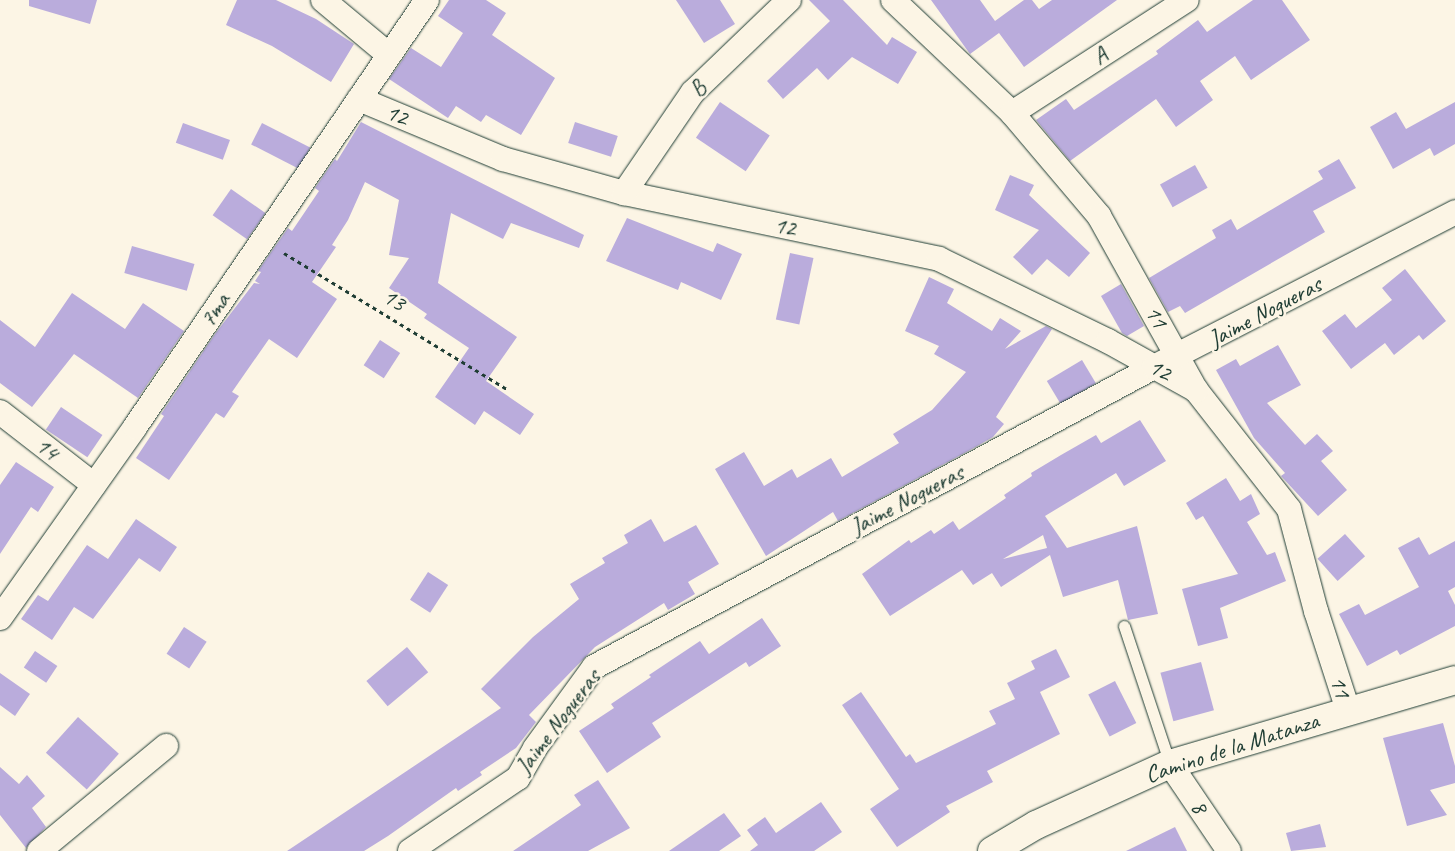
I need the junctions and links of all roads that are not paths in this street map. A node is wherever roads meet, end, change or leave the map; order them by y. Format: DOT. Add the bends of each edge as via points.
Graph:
graph roads {
  1 [pos="323,0"];
  2 [pos="427,0"];
  3 [pos="789,0"];
  4 [pos="894,0"];
  5 [pos="1187,0"];
  6 [pos="390,55"];
  7 [pos="359,99"];
  8 [pos="1012,113"];
  9 [pos="624,193"];
  10 [pos="1455,212"];
  11 [pos="1179,357"];
  12 [pos="1154,367"];
  13 [pos="1196,390"];
  14 [pos="0,412"];
  15 [pos="94,486"];
  16 [pos="0,618"];
  17 [pos="1124,626"];
  18 [pos="1455,680"];
  19 [pos="1348,710"];
  20 [pos="166,746"];
  21 [pos="1170,764"];
  22 [pos="39,851"];
  23 [pos="410,851"];
  24 [pos="992,851"];
  25 [pos="1229,851"];
  1 -- 6 [label="street"];
  2 -- 6 [label="street, 7ma"];
  3 -- 9 [label="street, B" via="693,92"];
  4 -- 8 [label="street, 11"];
  5 -- 8 [label="street, A"];
  6 -- 7 [label="street, 7ma"];
  7 -- 9 [label="street, 12" via="503,159"];
  7 -- 15 [label="street, 7ma"];
  8 -- 11 [label="street, 11" via="1099,216"];
  9 -- 12 [label="street, 12" via="940,259"];
  10 -- 11 [label="street, Jaime Nogueras"];
  11 -- 12 [label="street, Jaime Nogueras"];
  11 -- 13 [label="street, 11"];
  12 -- 13 [label="street, 12"];
  12 -- 23 [label="street, Jaime Nogueras" via="594,667 535,748 518,778"];
  13 -- 19 [label="street, 11" via="1289,509 1316,611"];
  14 -- 15 [label="street, 14"];
  15 -- 16 [label="street, 7ma"];
  17 -- 21 [label="lane"];
  18 -- 19 [label="main road, Camino de la Matanza"];
  19 -- 21 [label="main road, Camino de la Matanza"];
  20 -- 22 [label="street"];
  21 -- 24 [label="main road, Camino de la Matanza" via="1036,825"];
  21 -- 25 [label="street, 8"];
}
